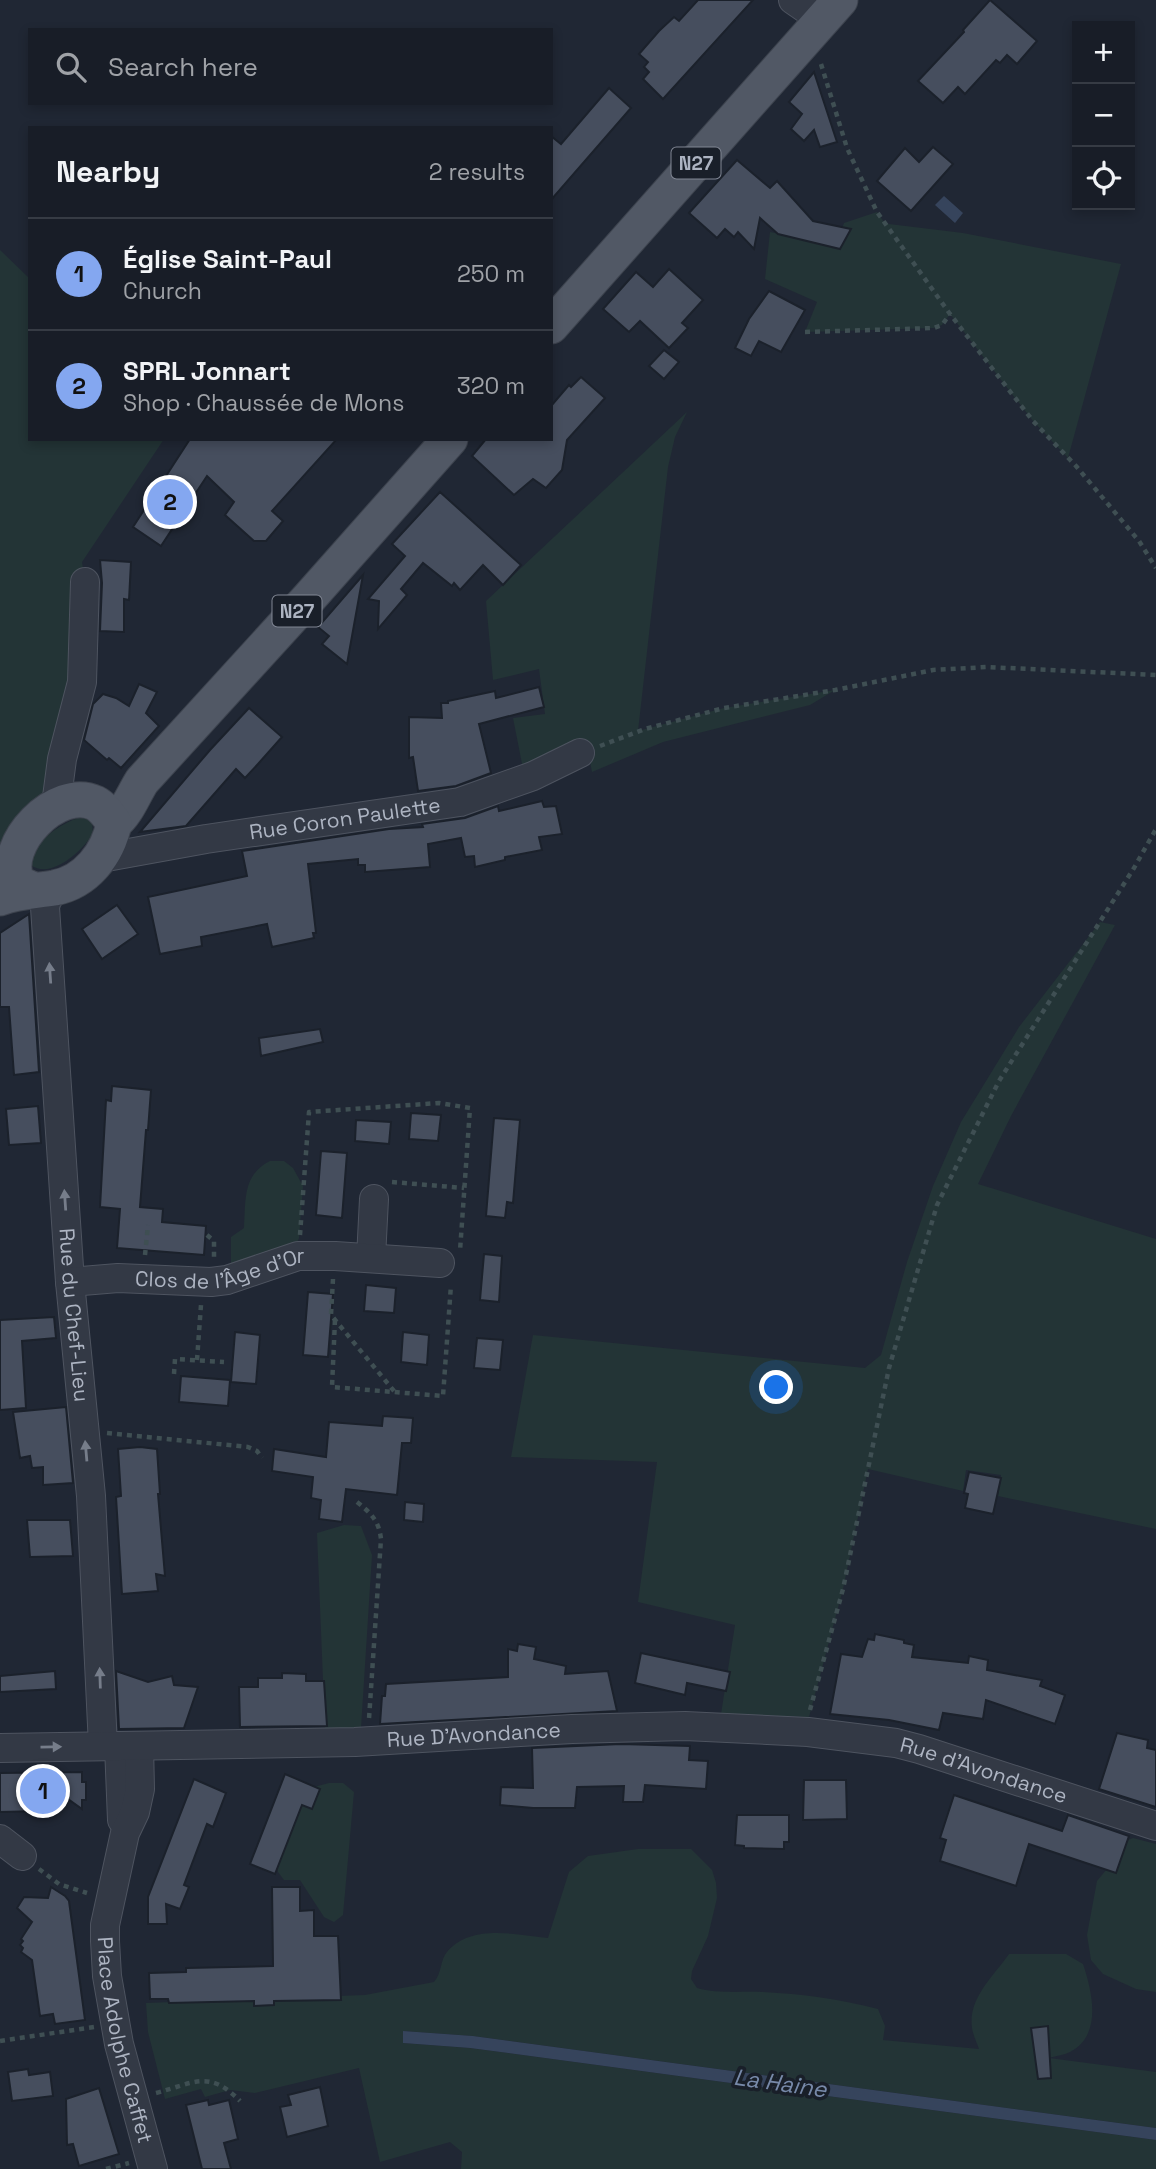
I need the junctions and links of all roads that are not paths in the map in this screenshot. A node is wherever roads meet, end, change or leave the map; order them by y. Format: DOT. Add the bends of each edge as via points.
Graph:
graph roads {
  1 [pos="793,0"];
  2 [pos="825,17"];
  3 [pos="553,324"];
  4 [pos="448,441"];
  5 [pos="85,582"];
  6 [pos="580,753"];
  7 [pos="56,805"];
  8 [pos="106,813"];
  9 [pos="101,858"];
  10 [pos="20,886"];
  11 [pos="374,1199"];
  12 [pos="371,1258"];
  13 [pos="446,1271"];
  14 [pos="70,1282"];
  15 [pos="808,1732"];
  16 [pos="120,1746"];
  17 [pos="0,1748"];
  18 [pos="1156,1826"];
  19 [pos="0,1839"];
  20 [pos="22,1856"];
  21 [pos="153,2169"];
  1 -- 2 [label="street"];
  2 -- 3 [label="main road, N27"];
  4 -- 8 [label="main road, N27" via="142,781 123,816"];
  5 -- 7 [label="street" via="82,682 62,758"];
  6 -- 9 [label="street, Rue Coron Paulette" via="533,776 460,802"];
  7 -- 8 [label="main road" via="83,799"];
  7 -- 10 [label="main road" via="22,828 12,851"];
  8 -- 9 [label="main road, N27" via="111,838"];
  9 -- 10 [label="main road" via="83,874"];
  14 -- 10 [label="street, Rue du Chef-Lieu, one-way" via="47,900"];
  11 -- 12 [label="street"];
  12 -- 13 [label="street, Clos de l'Âge d'Or"];
  12 -- 14 [label="street, Clos de l'Âge d'Or" via="298,1256 227,1280 203,1282 118,1278"];
  16 -- 14 [label="street, Rue du Chef-Lieu, one-way"];
  15 -- 16 [label="street, Rue D'Avondance" via="614,1727 368,1741"];
  15 -- 18 [label="street, Rue d'Avondance" via="908,1746"];
  17 -- 16 [label="street, Rue D'Avondance, one-way"];
  16 -- 21 [label="street, Place Adolphe Caffet" via="140,1790 125,1833 104,1941 115,2024"];
  19 -- 20 [label="street"];
}
